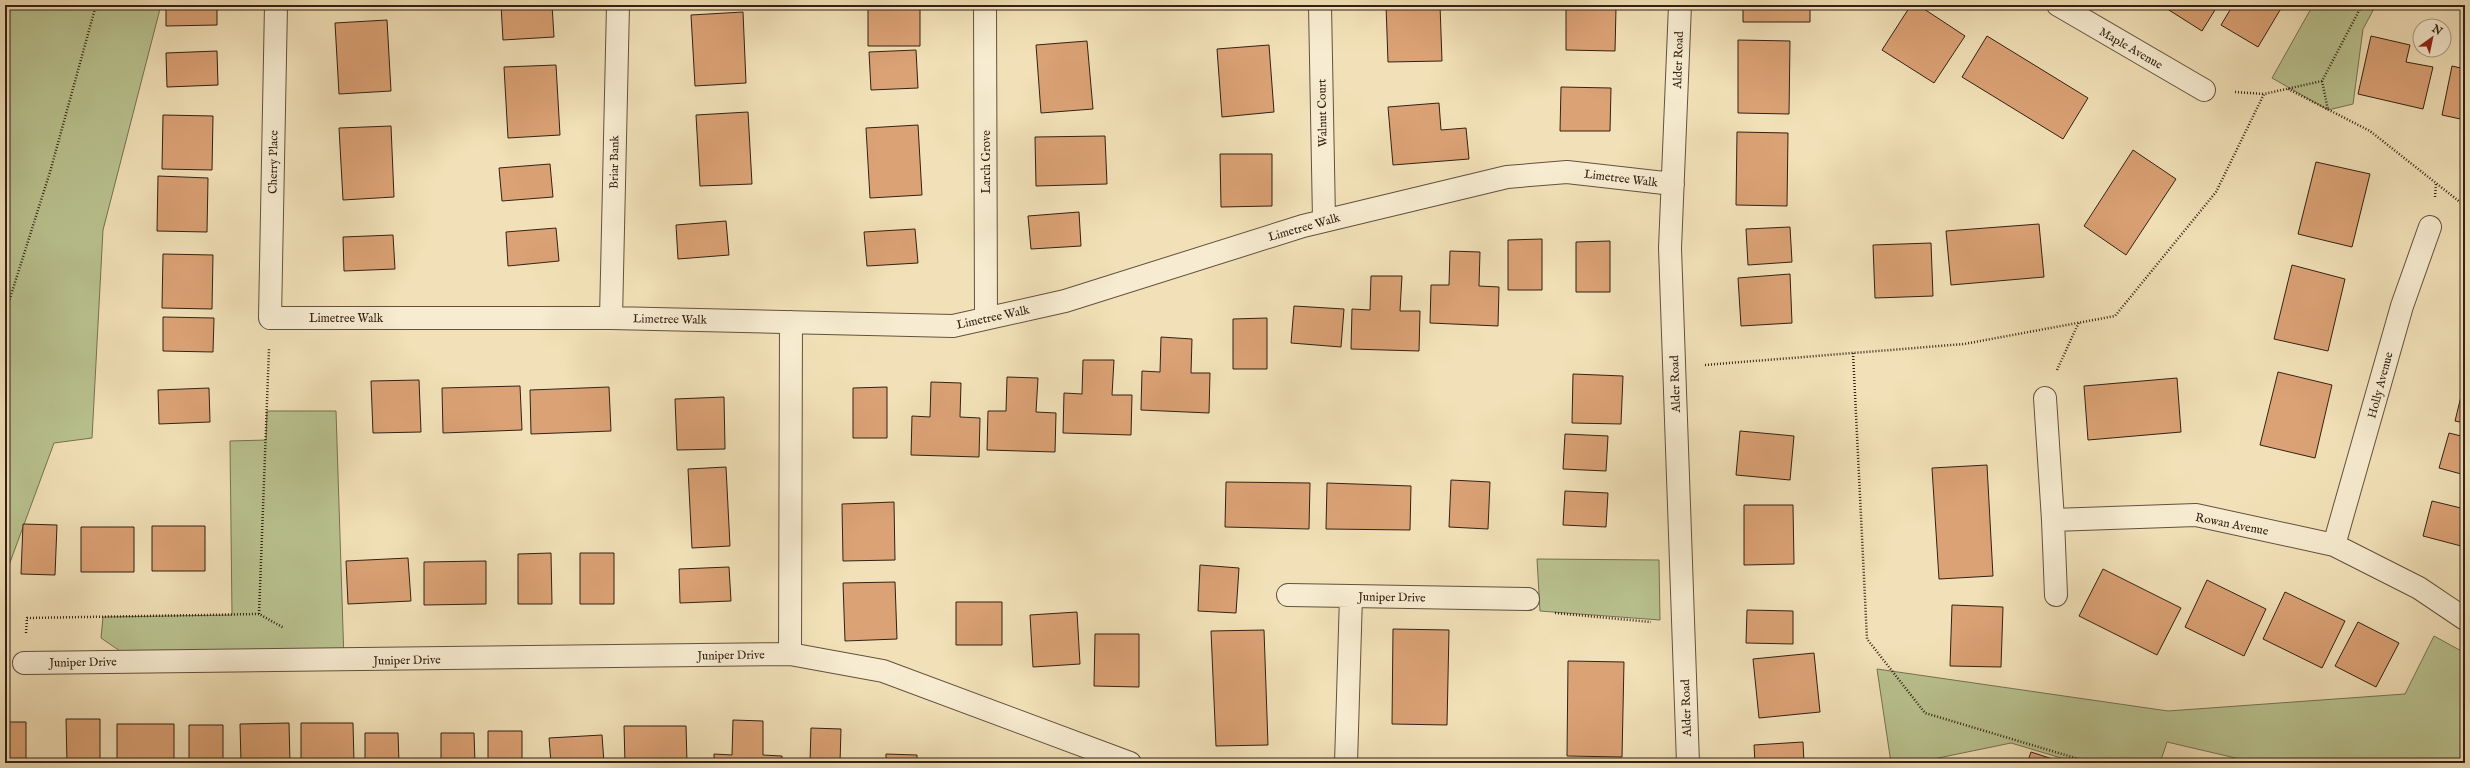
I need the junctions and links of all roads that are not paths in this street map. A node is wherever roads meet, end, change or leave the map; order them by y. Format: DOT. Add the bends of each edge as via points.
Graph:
graph roads {
  1 [pos="276,5"];
  2 [pos="618,5"];
  3 [pos="985,5"];
  4 [pos="1320,5"];
  5 [pos="1680,5"];
  6 [pos="2058,5"];
  7 [pos="2204,90"];
  8 [pos="1673,184"];
  9 [pos="1324,220"];
  10 [pos="2430,227"];
  11 [pos="270,318"];
  12 [pos="611,318"];
  13 [pos="986,318"];
  14 [pos="792,322"];
  15 [pos="2045,398"];
  16 [pos="2053,520"];
  17 [pos="2334,545"];
  18 [pos="1288,595"];
  19 [pos="2056,595"];
  20 [pos="1351,596"];
  21 [pos="1528,599"];
  22 [pos="2465,619"];
  23 [pos="790,654"];
  24 [pos="24,663"];
  25 [pos="1130,763"];
  26 [pos="1346,763"];
  27 [pos="1688,763"];
  1 -- 11 [label="street, Cherry Place"];
  2 -- 12 [label="street, Briar Bank"];
  3 -- 13 [label="street, Larch Grove"];
  4 -- 9 [label="street, Walnut Court"];
  5 -- 8 [label="street, Alder Road"];
  6 -- 7 [label="street, Maple Avenue"];
  8 -- 9 [label="street, Limetree Walk" via="1567,172 1507,177"];
  8 -- 27 [label="street, Alder Road" via="1670,248"];
  9 -- 13 [label="street, Limetree Walk" via="1065,301"];
  10 -- 17 [label="street, Holly Avenue" via="2402,306"];
  11 -- 12 [label="street, Limetree Walk"];
  12 -- 14 [label="street, Limetree Walk"];
  13 -- 14 [label="street, Limetree Walk" via="953,326"];
  14 -- 23 [label="street"];
  15 -- 16 [label="street"];
  16 -- 17 [label="street, Rowan Avenue" via="2196,515"];
  16 -- 19 [label="street"];
  17 -- 22 [label="street, Rowan Avenue" via="2419,588"];
  18 -- 20 [label="street"];
  20 -- 21 [label="street, Juniper Drive"];
  20 -- 26 [label="street, Juniper Drive"];
  23 -- 24 [label="street, Juniper Drive"];
  23 -- 25 [label="street, Juniper Drive" via="883,670"];
}
